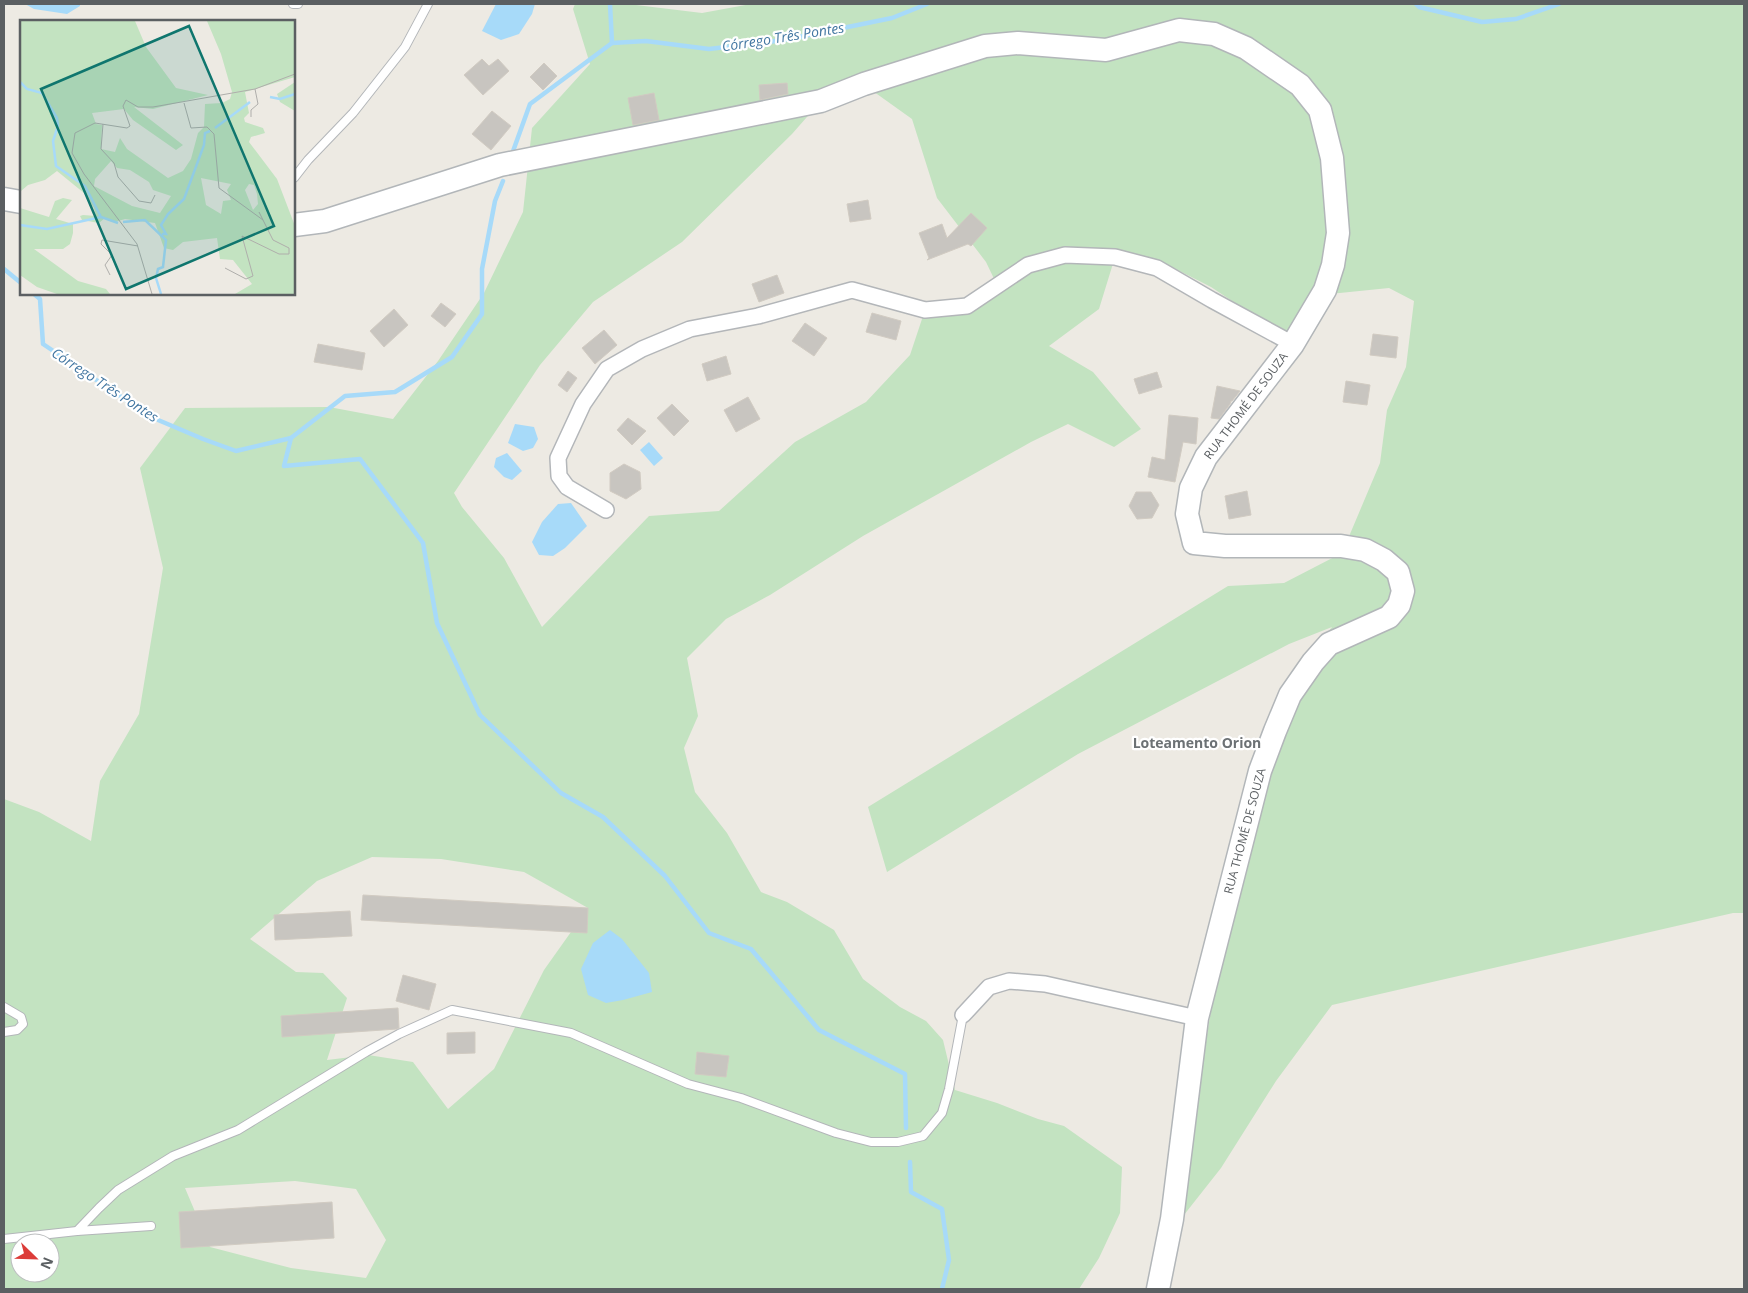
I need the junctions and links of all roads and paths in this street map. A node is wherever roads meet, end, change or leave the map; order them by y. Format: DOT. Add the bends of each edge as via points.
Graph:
graph roads {
  1 [pos="293,4"];
  2 [pos="298,4"];
  3 [pos="428,4"];
  4 [pos="295,177"];
  5 [pos="4,199"];
  6 [pos="20,202"];
  7 [pos="295,225"];
  8 [pos="1293,344"];
  9 [pos="606,510"];
  10 [pos="4,1007"];
  11 [pos="963,1016"];
  12 [pos="1198,1018"];
  13 [pos="4,1032"];
  14 [pos="151,1226"];
  15 [pos="77,1231"];
  16 [pos="4,1239"];
  17 [pos="1158,1289"];
  1 -- 2 [label="lane"];
  3 -- 4 [label="lane" via="405,47 354,113"];
  5 -- 6 [label="street"];
  7 -- 8 [label="street" via="325,221 500,165 821,101 985,46 1018,42 1106,50 1179,30 1214,34 1246,48 1300,85 1320,110 1332,158 1338,233 1325,290"];
  8 -- 9 [label="street" via="1157,268 1115,257 1065,256 1028,265 967,306 925,310 852,290 758,316 690,329 642,349 607,369 583,404 558,458 559,476 567,487"];
  8 -- 12 [label="street, RUA THOMÉ DE SOUZA" via="1206,457 1191,488 1186,514 1194,542 1225,546 1341,546 1365,550 1398,572 1403,591 1399,605 1389,617 1329,644 1290,695 1260,771"];
  10 -- 13 [label="lane" via="20,1017 22,1024 17,1030"];
  11 -- 12 [label="street" via="989,987 1010,980 1045,984"];
  11 -- 15 [label="lane" via="942,1112 923,1136 898,1142 871,1142 688,1084 571,1032 452,1010 366,1052 238,1130 173,1156 118,1190"];
  12 -- 17 [label="street, RUA THOMÉ DE SOUZA" via="1172,1219"];
  14 -- 15 [label="lane"];
  15 -- 16 [label="lane"];
}
